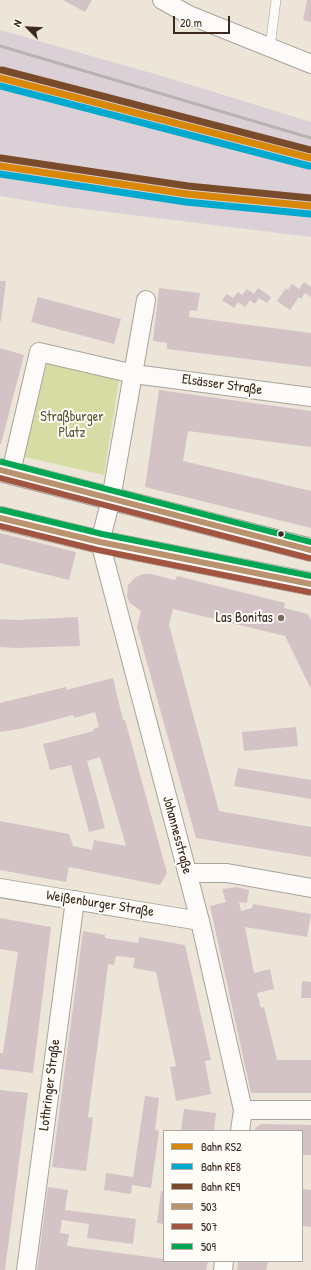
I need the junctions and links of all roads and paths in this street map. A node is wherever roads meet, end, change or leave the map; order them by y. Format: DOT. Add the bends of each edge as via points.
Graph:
graph roads {
  1 [pos="162,0"];
  2 [pos="276,0"];
  3 [pos="270,47"];
  4 [pos="311,64"];
  5 [pos="146,300"];
  6 [pos="134,374"];
  7 [pos="311,397"];
  8 [pos="5,471"];
  9 [pos="111,499"];
  10 [pos="0,518"];
  11 [pos="100,542"];
  12 [pos="311,550"];
  13 [pos="311,584"];
  14 [pos="187,873"];
  15 [pos="0,888"];
  16 [pos="311,888"];
  17 [pos="75,900"];
  18 [pos="200,921"];
  19 [pos="243,1110"];
  20 [pos="311,1110"];
  21 [pos="240,1130"];
  22 [pos="26,1270"];
  1 -- 3 [label="street" via="189,15"];
  2 -- 3 [label="lane"];
  3 -- 4 [label="street"];
  5 -- 6 [label="street"];
  6 -- 7 [label="street, Elsässer Straße"];
  6 -- 8 [label="street" via="39,352"];
  6 -- 9 [label="street"];
  8 -- 9 [label="main road"];
  9 -- 11 [label="street"];
  9 -- 12 [label="main road"];
  10 -- 11 [label="main road"];
  11 -- 13 [label="main road"];
  11 -- 14 [label="street, Johannesstraße"];
  14 -- 16 [label="street" via="227,873"];
  14 -- 18 [label="street, Johannesstraße"];
  15 -- 17 [label="street, Weißenburger Straße"];
  17 -- 18 [label="street, Weißenburger Straße"];
  17 -- 22 [label="street, Lothringer Straße"];
  18 -- 19 [label="street, Johannesstraße"];
  19 -- 20 [label="street"];
  19 -- 21 [label="street, Johannesstraße"];
}
